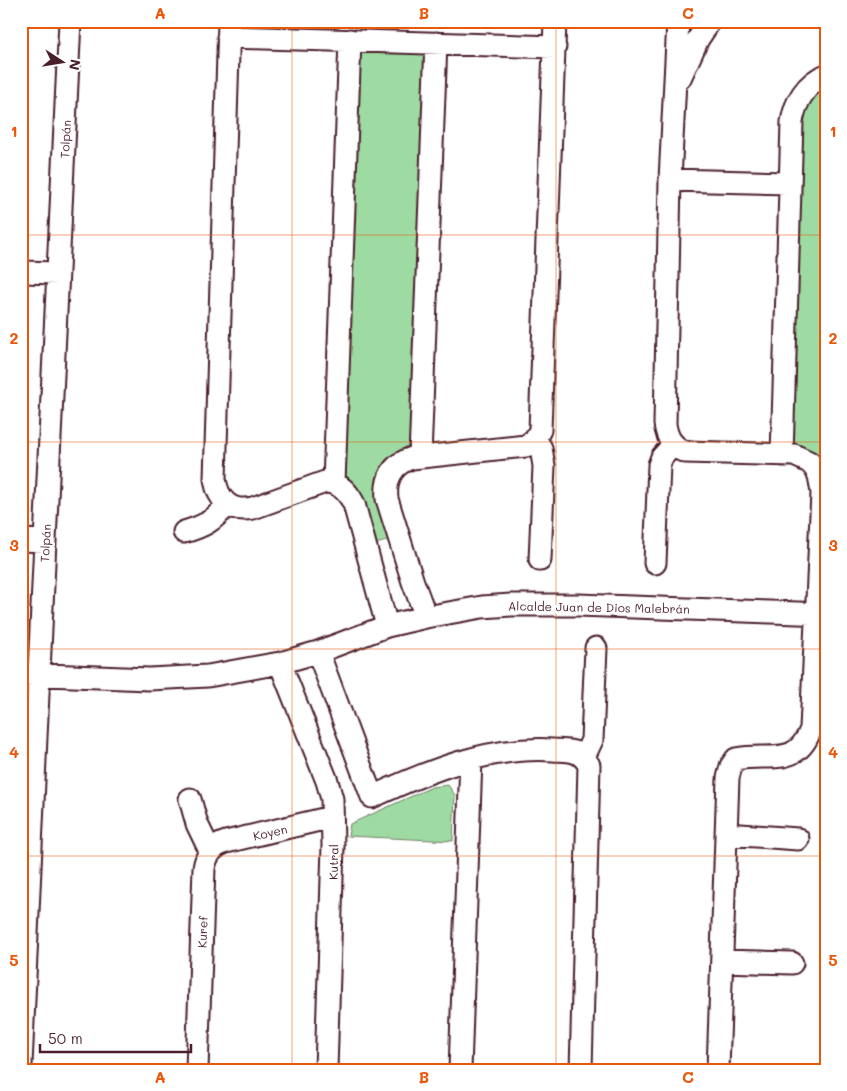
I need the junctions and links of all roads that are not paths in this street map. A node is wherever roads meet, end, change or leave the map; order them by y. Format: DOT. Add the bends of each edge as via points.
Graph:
graph roads {
  1 [pos="70,21"];
  2 [pos="555,21"];
  3 [pos="678,21"];
  4 [pos="710,21"];
  5 [pos="229,29"];
  6 [pos="350,40"];
  7 [pos="436,43"];
  8 [pos="554,47"];
  9 [pos="826,75"];
  10 [pos="675,98"];
  11 [pos="670,180"];
  12 [pos="789,183"];
  13 [pos="21,272"];
  14 [pos="58,273"];
  15 [pos="535,439"];
  16 [pos="673,444"];
  17 [pos="782,455"];
  18 [pos="420,457"];
  19 [pos="334,483"];
  20 [pos="228,504"];
  21 [pos="184,532"];
  22 [pos="21,540"];
  23 [pos="45,541"];
  24 [pos="540,560"];
  25 [pos="655,563"];
  26 [pos="821,614"];
  27 [pos="426,617"];
  28 [pos="387,626"];
  29 [pos="596,648"];
  30 [pos="318,652"];
  31 [pos="280,663"];
  32 [pos="30,675"];
  33 [pos="584,757"];
  34 [pos="472,759"];
  35 [pos="190,799"];
  36 [pos="332,817"];
  37 [pos="26,829"];
  38 [pos="726,834"];
  39 [pos="798,838"];
  40 [pos="210,851"];
  41 [pos="24,940"];
  42 [pos="722,961"];
  43 [pos="792,963"];
  44 [pos="21,1063"];
  45 [pos="197,1070"];
  46 [pos="326,1070"];
  47 [pos="460,1070"];
  48 [pos="581,1070"];
  49 [pos="718,1070"];
  1 -- 14 [label="street, Tolpán"];
  2 -- 8 [label="street"];
  3 -- 10 [label="street"];
  4 -- 10 [label="street" via="689,56"];
  5 -- 6 [label="street"];
  5 -- 20 [label="street" via="215,479 219,495"];
  6 -- 7 [label="street"];
  6 -- 19 [label="street"];
  7 -- 8 [label="street"];
  7 -- 18 [label="street"];
  8 -- 15 [label="street" via="540,430"];
  9 -- 12 [label="street" via="808,87 794,112"];
  10 -- 11 [label="street"];
  11 -- 12 [label="street"];
  11 -- 16 [label="street" via="664,424"];
  12 -- 17 [label="street"];
  13 -- 14 [label="street"];
  14 -- 23 [label="street, Tolpán"];
  15 -- 18 [label="street" via="521,447"];
  15 -- 24 [label="street" via="541,448 544,466"];
  16 -- 17 [label="street" via="693,453"];
  16 -- 25 [label="street" via="659,465"];
  17 -- 26 [label="street" via="809,462 821,482"];
  18 -- 27 [label="street" via="405,460 395,468 388,478 386,492"];
  19 -- 20 [label="street" via="320,484 248,509 237,509"];
  19 -- 28 [label="street" via="347,492 354,504"];
  20 -- 21 [label="street" via="208,524"];
  22 -- 23 [label="street"];
  23 -- 32 [label="street, Tolpán"];
  26 -- 27 [label="street, Alcalde Juan de Dios Malebrán" via="538,604 482,607"];
  26 -- 38 [label="street" via="811,729 807,739 801,748 778,758 736,758 728,778"];
  27 -- 28 [label="street, Alcalde Juan de Dios Malebrán"];
  28 -- 30 [label="street, Alcalde Juan de Dios Malebrán"];
  29 -- 33 [label="street" via="592,740"];
  30 -- 31 [label="street, Alcalde Juan de Dios Malebrán"];
  30 -- 34 [label="street" via="372,796 415,777"];
  31 -- 32 [label="street, Alcalde Juan de Dios Malebrán" via="178,678"];
  31 -- 36 [label="street, Kutral" via="327,781"];
  32 -- 37 [label="street, Tolpán"];
  33 -- 34 [label="street" via="575,751 524,749"];
  33 -- 48 [label="street" via="590,777"];
  34 -- 47 [label="street"];
  35 -- 40 [label="street"];
  36 -- 40 [label="street, Koyen" via="226,842"];
  36 -- 46 [label="street, Kutral" via="334,846"];
  37 -- 41 [label="street, Tolpán"];
  38 -- 39 [label="street"];
  38 -- 42 [label="street"];
  40 -- 45 [label="street, Kuref" via="204,868"];
  41 -- 44 [label="street, Tolpán"];
  42 -- 43 [label="street"];
  42 -- 49 [label="street"];
}
